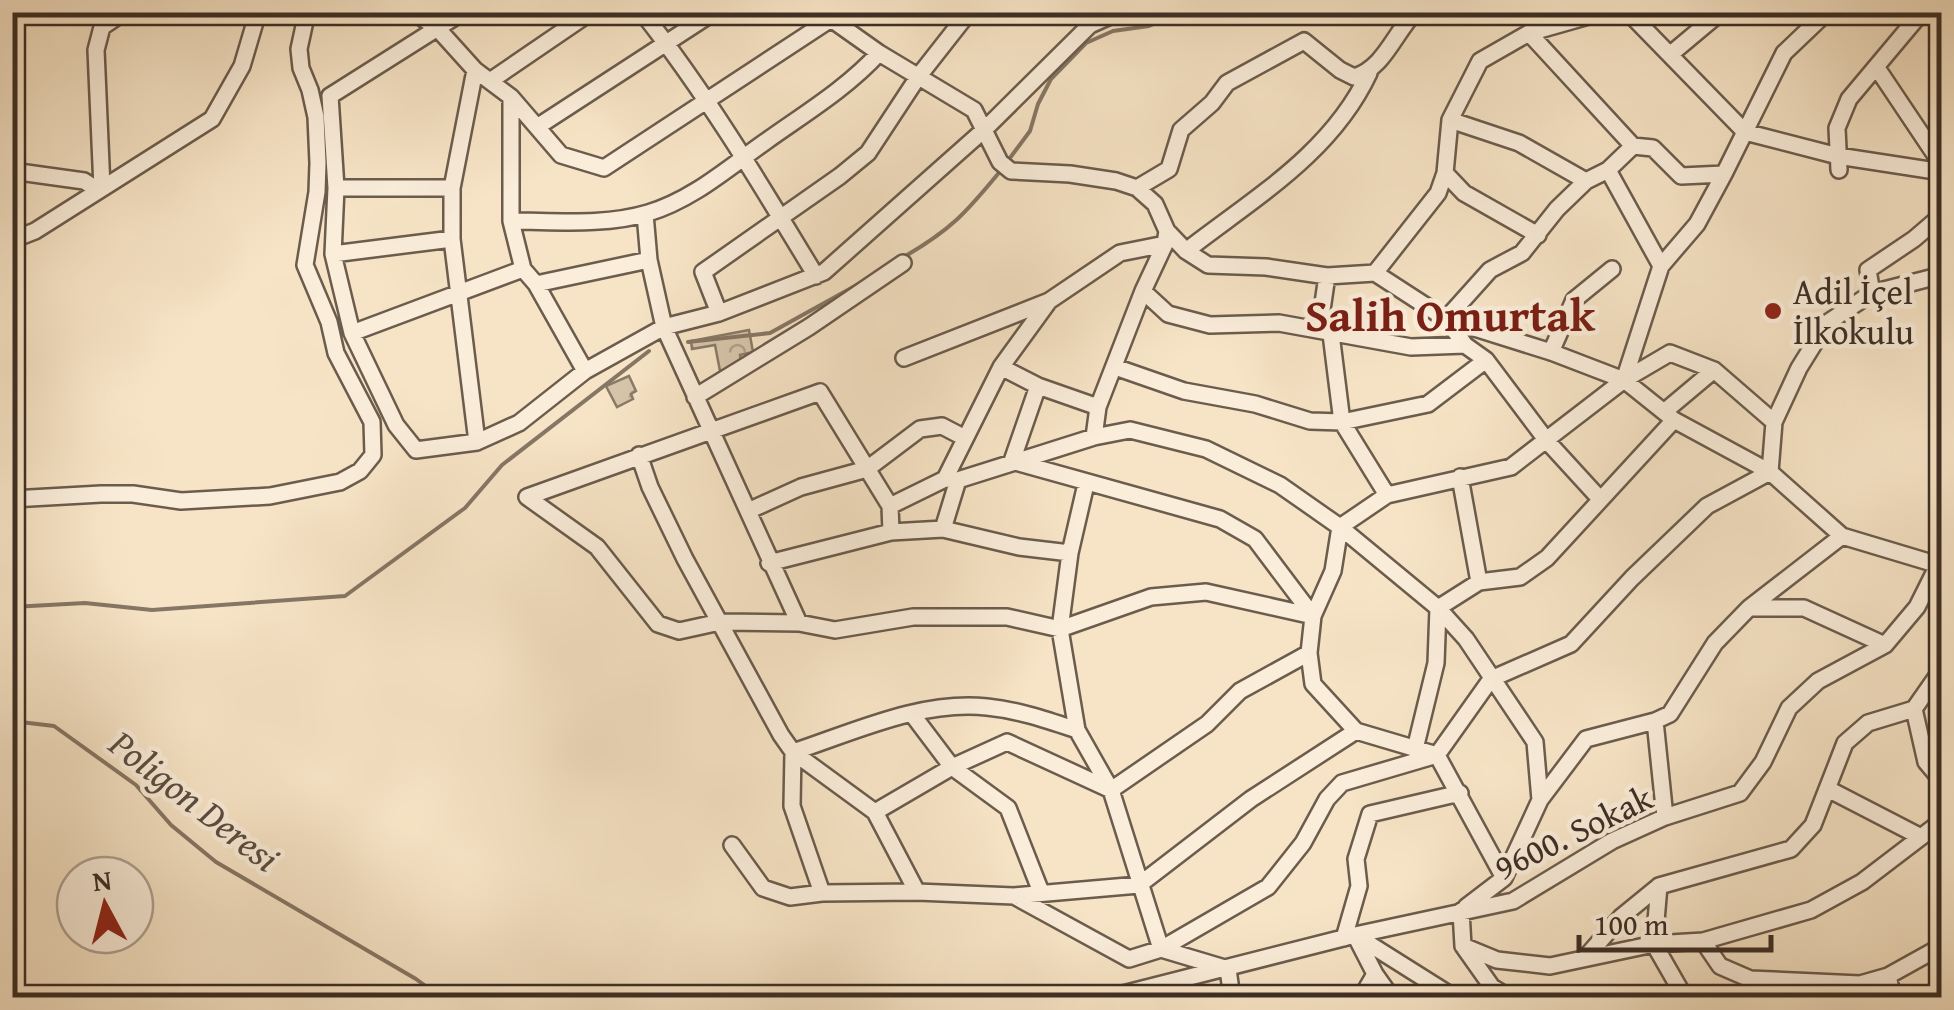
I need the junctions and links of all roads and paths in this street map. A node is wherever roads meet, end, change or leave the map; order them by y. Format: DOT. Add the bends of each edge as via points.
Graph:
graph roads {
  1 [pos="124,12"];
  2 [pos="258,12"];
  3 [pos="307,12"];
  4 [pos="414,12"];
  5 [pos="463,12"];
  6 [pos="590,12"];
  7 [pos="642,12"];
  8 [pos="714,12"];
  9 [pos="969,12"];
  10 [pos="1119,12"];
  11 [pos="1414,12"];
  12 [pos="1602,12"];
  13 [pos="1628,12"];
  14 [pos="1721,12"];
  15 [pos="1827,12"];
  16 [pos="1922,12"];
  17 [pos="829,16"];
  18 [pos="438,29"];
  19 [pos="1529,33"];
  20 [pos="667,45"];
  21 [pos="879,53"];
  22 [pos="1672,54"];
  23 [pos="1877,68"];
  24 [pos="475,70"];
  25 [pos="1368,73"];
  26 [pos="918,77"];
  27 [pos="490,80"];
  28 [pos="511,97"];
  29 [pos="707,100"];
  30 [pos="1450,120"];
  31 [pos="538,126"];
  32 [pos="986,130"];
  33 [pos="1745,132"];
  34 [pos="1633,146"];
  35 [pos="745,156"];
  36 [pos="1839,163"];
  37 [pos="1942,168"];
  38 [pos="1608,170"];
  39 [pos="12,171"];
  40 [pos="1445,173"];
  41 [pos="1724,174"];
  42 [pos="1586,181"];
  43 [pos="336,188"];
  44 [pos="452,188"];
  45 [pos="1137,188"];
  46 [pos="100,189"];
  47 [pos="645,214"];
  48 [pos="1942,215"];
  49 [pos="781,218"];
  50 [pos="511,220"];
  51 [pos="1538,234"];
  52 [pos="1166,237"];
  53 [pos="12,240"];
  54 [pos="452,240"];
  55 [pos="1186,251"];
  56 [pos="333,254"];
  57 [pos="649,260"];
  58 [pos="903,263"];
  59 [pos="1661,266"];
  60 [pos="523,268"];
  61 [pos="1612,269"];
  62 [pos="1375,273"];
  63 [pos="1942,275"];
  64 [pos="816,276"];
  65 [pos="1328,276"];
  66 [pos="536,284"];
  67 [pos="1143,291"];
  68 [pos="458,293"];
  69 [pos="1872,293"];
  70 [pos="1049,301"];
  71 [pos="719,313"];
  72 [pos="1446,319"];
  73 [pos="664,327"];
  74 [pos="352,332"];
  75 [pos="1325,332"];
  76 [pos="1465,345"];
  77 [pos="1551,352"];
  78 [pos="904,358"];
  79 [pos="1486,360"];
  80 [pos="1001,367"];
  81 [pos="1116,367"];
  82 [pos="1714,370"];
  83 [pos="585,372"];
  84 [pos="1624,380"];
  85 [pos="1038,386"];
  86 [pos="695,397"];
  87 [pos="1098,407"];
  88 [pos="1669,416"];
  89 [pos="1342,422"];
  90 [pos="1774,422"];
  91 [pos="710,433"];
  92 [pos="1094,436"];
  93 [pos="964,438"];
  94 [pos="1546,441"];
  95 [pos="477,442"];
  96 [pos="639,455"];
  97 [pos="1012,461"];
  98 [pos="867,470"];
  99 [pos="1770,472"];
  100 [pos="1460,477"];
  101 [pos="952,480"];
  102 [pos="1086,484"];
  103 [pos="1388,496"];
  104 [pos="12,499"];
  105 [pos="1600,499"];
  106 [pos="890,506"];
  107 [pos="748,511"];
  108 [pos="1340,528"];
  109 [pos="942,529"];
  110 [pos="891,532"];
  111 [pos="1842,536"];
  112 [pos="1070,553"];
  113 [pos="1940,560"];
  114 [pos="769,563"];
  115 [pos="1479,582"];
  116 [pos="1438,608"];
  117 [pos="1748,608"];
  118 [pos="1313,616"];
  119 [pos="720,622"];
  120 [pos="799,623"];
  121 [pos="1060,630"];
  122 [pos="1886,645"];
  123 [pos="1309,653"];
  124 [pos="1942,668"];
  125 [pos="1491,679"];
  126 [pos="1914,709"];
  127 [pos="912,714"];
  128 [pos="1656,721"];
  129 [pos="1077,730"];
  130 [pos="1356,731"];
  131 [pos="1415,748"];
  132 [pos="793,752"];
  133 [pos="1437,755"];
  134 [pos="952,767"];
  135 [pos="1942,780"];
  136 [pos="1111,790"];
  137 [pos="1828,790"];
  138 [pos="1460,794"];
  139 [pos="1540,800"];
  140 [pos="875,812"];
  141 [pos="1666,818"];
  142 [pos="1941,825"];
  143 [pos="1920,836"];
  144 [pos="732,845"];
  145 [pos="1504,878"];
  146 [pos="1139,885"];
  147 [pos="1659,886"];
  148 [pos="917,892"];
  149 [pos="1041,892"];
  150 [pos="822,893"];
  151 [pos="1014,896"];
  152 [pos="1461,911"];
  153 [pos="1350,936"];
  154 [pos="1703,941"];
  155 [pos="1654,944"];
  156 [pos="1463,946"];
  157 [pos="1942,946"];
  158 [pos="1161,949"];
  159 [pos="1584,958"];
  160 [pos="1228,968"];
  161 [pos="1375,974"];
  162 [pos="1888,976"];
  163 [pos="1107,998"];
  164 [pos="1232,998"];
  165 [pos="1362,998"];
  166 [pos="1392,998"];
  167 [pos="1455,998"];
  168 [pos="1510,998"];
  169 [pos="1686,998"];
  170 [pos="1894,998"];
  1 -- 46 [label="street" via="102,27 96,50"];
  2 -- 46 [label="street" via="242,66 212,119"];
  3 -- 104 [label="street" via="299,49 316,118 318,163 305,265 336,353 372,422 373,455 340,482 270,496"];
  4 -- 18 [label="street"];
  5 -- 18 [label="street"];
  6 -- 27 [label="street"];
  7 -- 20 [label="street"];
  8 -- 20 [label="street"];
  9 -- 26 [label="street"];
  10 -- 32 [label="street" via="1090,25"];
  11 -- 25 [label="street"];
  12 -- 19 [label="street"];
  13 -- 22 [label="street"];
  14 -- 22 [label="street"];
  15 -- 33 [label="street" via="1784,53"];
  16 -- 23 [label="street"];
  17 -- 21 [label="street"];
  17 -- 29 [label="street"];
  18 -- 24 [label="street"];
  18 -- 43 [label="street" via="330,96"];
  19 -- 30 [label="street" via="1480,61"];
  19 -- 34 [label="street"];
  20 -- 29 [label="street"];
  20 -- 31 [label="street"];
  21 -- 26 [label="street"];
  21 -- 35 [label="street" via="846,85"];
  22 -- 33 [label="street"];
  23 -- 36 [label="street" via="1849,98 1836,128"];
  23 -- 37 [label="street"];
  24 -- 27 [label="street"];
  24 -- 44 [label="street"];
  25 -- 45 [label="street" via="1354,77 1304,41 1292,45 1227,83 1181,130 1170,169"];
  25 -- 55 [label="street" via="1351,106 1296,170"];
  26 -- 32 [label="street" via="974,110"];
  26 -- 49 [label="street" via="868,153"];
  27 -- 28 [label="street"];
  28 -- 31 [label="street"];
  28 -- 50 [label="street"];
  29 -- 31 [label="street" via="604,168 561,154"];
  29 -- 35 [label="street"];
  30 -- 40 [label="street"];
  30 -- 42 [label="street" via="1519,143"];
  32 -- 45 [label="street" via="1005,167"];
  32 -- 64 [label="street"];
  33 -- 36 [label="street"];
  33 -- 41 [label="street"];
  34 -- 38 [label="street"];
  34 -- 41 [label="street" via="1653,148 1682,176"];
  35 -- 47 [label="street"];
  35 -- 49 [label="street"];
  36 -- 37 [label="street"];
  38 -- 42 [label="street"];
  38 -- 59 [label="street"];
  39 -- 46 [label="street"];
  40 -- 51 [label="street" via="1464,194"];
  40 -- 62 [label="street" via="1438,193"];
  41 -- 59 [label="street" via="1697,224"];
  42 -- 51 [label="street"];
  43 -- 44 [label="street"];
  43 -- 56 [label="street"];
  44 -- 54 [label="street"];
  45 -- 52 [label="street" via="1155,204"];
  46 -- 53 [label="street"];
  47 -- 50 [label="street" via="580,222"];
  47 -- 57 [label="street"];
  48 -- 69 [label="street" via="1868,270"];
  49 -- 64 [label="street"];
  49 -- 71 [label="street" via="703,272"];
  50 -- 60 [label="street"];
  51 -- 72 [label="street" via="1522,253 1490,270"];
  52 -- 55 [label="street"];
  52 -- 67 [label="street"];
  52 -- 70 [label="street" via="1120,253"];
  54 -- 56 [label="street"];
  54 -- 68 [label="street"];
  55 -- 65 [label="street" via="1208,265"];
  56 -- 74 [label="street"];
  57 -- 66 [label="street"];
  57 -- 73 [label="street"];
  58 -- 86 [label="street"];
  59 -- 84 [label="street"];
  60 -- 66 [label="street"];
  60 -- 68 [label="street"];
  61 -- 77 [label="street" via="1574,300"];
  62 -- 65 [label="street"];
  62 -- 72 [label="street"];
  63 -- 69 [label="street"];
  64 -- 71 [label="street"];
  65 -- 75 [label="street"];
  66 -- 83 [label="street"];
  67 -- 75 [label="street" via="1168,314 1196,322 1279,323"];
  67 -- 81 [label="street"];
  68 -- 74 [label="street"];
  68 -- 95 [label="street"];
  69 -- 90 [label="street" via="1827,324"];
  70 -- 78 [label="street"];
  70 -- 80 [label="street"];
  71 -- 73 [label="street"];
  72 -- 76 [label="street"];
  72 -- 77 [label="street"];
  73 -- 83 [label="street"];
  73 -- 86 [label="street"];
  74 -- 95 [label="street" via="396,425 416,450"];
  75 -- 76 [label="street" via="1411,347"];
  75 -- 89 [label="street"];
  76 -- 79 [label="street"];
  77 -- 84 [label="street"];
  79 -- 89 [label="street" via="1428,404"];
  79 -- 94 [label="street"];
  80 -- 85 [label="street"];
  80 -- 93 [label="street"];
  81 -- 87 [label="street"];
  81 -- 89 [label="street" via="1184,392 1256,404 1310,422"];
  82 -- 84 [label="street" via="1670,353"];
  82 -- 88 [label="street"];
  82 -- 90 [label="street"];
  83 -- 95 [label="street" via="518,422"];
  84 -- 88 [label="street"];
  84 -- 94 [label="street"];
  85 -- 87 [label="street"];
  85 -- 97 [label="street"];
  86 -- 91 [label="street"];
  87 -- 92 [label="street"];
  88 -- 99 [label="street"];
  88 -- 105 [label="street"];
  89 -- 103 [label="street"];
  90 -- 99 [label="street"];
  91 -- 96 [label="street"];
  91 -- 98 [label="street" via="820,392"];
  91 -- 107 [label="street"];
  92 -- 97 [label="street"];
  92 -- 108 [label="street" via="1130,430 1206,449 1280,485"];
  93 -- 98 [label="street" via="942,426 920,429"];
  93 -- 101 [label="street"];
  94 -- 100 [label="street" via="1511,467"];
  94 -- 105 [label="street"];
  96 -- 119 [label="street"];
  96 -- 119 [label="street" via="527,497 597,547 658,624 679,632"];
  97 -- 101 [label="street"];
  97 -- 102 [label="street"];
  98 -- 106 [label="street"];
  98 -- 107 [label="street"];
  99 -- 111 [label="street"];
  99 -- 125 [label="street" via="1707,506 1571,644"];
  100 -- 103 [label="street"];
  100 -- 115 [label="street"];
  101 -- 106 [label="street"];
  101 -- 109 [label="street"];
  102 -- 112 [label="street"];
  102 -- 118 [label="street" via="1220,518 1255,539"];
  103 -- 108 [label="street"];
  105 -- 115 [label="street" via="1547,558 1520,577"];
  106 -- 110 [label="street"];
  107 -- 114 [label="street"];
  108 -- 116 [label="street"];
  108 -- 118 [label="street" via="1333,570"];
  109 -- 110 [label="street"];
  109 -- 112 [label="street"];
  110 -- 114 [label="street"];
  111 -- 113 [label="street"];
  111 -- 117 [label="street"];
  112 -- 121 [label="street"];
  113 -- 122 [label="street, 9600. Sokak" via="1917,607"];
  114 -- 120 [label="street"];
  115 -- 116 [label="street"];
  116 -- 125 [label="street"];
  116 -- 131 [label="street" via="1436,663"];
  117 -- 122 [label="street" via="1804,608"];
  117 -- 128 [label="street" via="1715,643 1670,714"];
  118 -- 121 [label="street" via="1206,592 1151,597"];
  118 -- 123 [label="street"];
  119 -- 120 [label="street"];
  119 -- 132 [label="street"];
  120 -- 121 [label="street" via="835,630 913,618 1007,616"];
  121 -- 129 [label="street"];
  122 -- 141 [label="street, 9600. Sokak" via="1818,681 1790,708 1740,793"];
  123 -- 130 [label="street" via="1313,684"];
  123 -- 136 [label="street" via="1240,691 1207,724"];
  124 -- 126 [label="street"];
  125 -- 133 [label="street"];
  125 -- 139 [label="street" via="1535,742"];
  126 -- 135 [label="street" via="1926,762"];
  126 -- 137 [label="street" via="1868,723 1844,743"];
  127 -- 129 [label="street" via="984,706"];
  127 -- 132 [label="street"];
  127 -- 134 [label="street"];
  128 -- 139 [label="street" via="1586,739"];
  128 -- 141 [label="street"];
  129 -- 136 [label="street"];
  130 -- 131 [label="street"];
  130 -- 146 [label="street" via="1251,799"];
  131 -- 133 [label="street"];
  132 -- 140 [label="street"];
  132 -- 150 [label="street" via="792,806"];
  133 -- 138 [label="street"];
  133 -- 158 [label="street" via="1342,782 1268,888"];
  134 -- 136 [label="street" via="1007,742"];
  134 -- 140 [label="street"];
  134 -- 149 [label="street" via="1008,808"];
  136 -- 146 [label="street"];
  137 -- 143 [label="street"];
  137 -- 147 [label="street" via="1813,825 1791,848"];
  138 -- 145 [label="street"];
  138 -- 153 [label="street" via="1370,814 1356,859 1359,886"];
  139 -- 145 [label="street"];
  140 -- 148 [label="street"];
  141 -- 152 [label="street, 9600. Sokak" via="1612,841 1512,901"];
  142 -- 143 [label="street"];
  143 -- 154 [label="street" via="1862,882 1811,910"];
  144 -- 150 [label="street" via="763,888 790,897"];
  145 -- 152 [label="street"];
  146 -- 149 [label="street"];
  146 -- 158 [label="street"];
  147 -- 155 [label="street"];
  147 -- 159 [label="street"];
  148 -- 150 [label="street"];
  148 -- 151 [label="street"];
  149 -- 151 [label="street"];
  151 -- 158 [label="street" via="1129,959"];
  152 -- 153 [label="street, 9600. Sokak"];
  152 -- 156 [label="street"];
  153 -- 160 [label="street, 9600. Sokak"];
  153 -- 161 [label="street"];
  153 -- 167 [label="street"];
  154 -- 155 [label="street"];
  154 -- 162 [label="street" via="1720,966 1750,978 1860,984"];
  155 -- 159 [label="street"];
  155 -- 169 [label="street"];
  156 -- 159 [label="street" via="1496,960 1550,966"];
  156 -- 168 [label="street" via="1492,987"];
  157 -- 162 [label="street"];
  158 -- 160 [label="street"];
  160 -- 163 [label="street, 9600. Sokak"];
  160 -- 164 [label="street"];
  161 -- 165 [label="street"];
  161 -- 166 [label="street"];
  162 -- 170 [label="street"];
}
